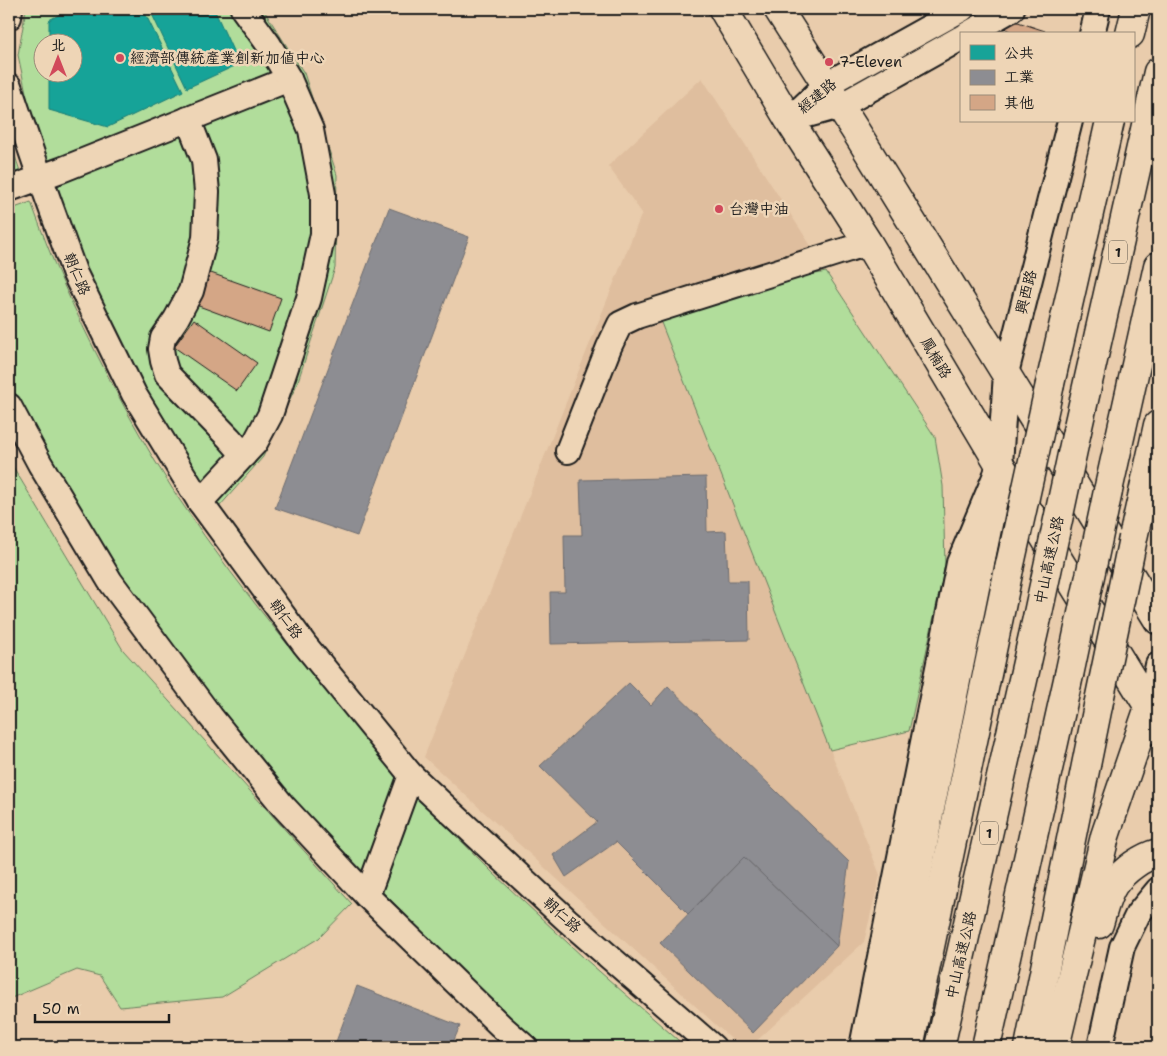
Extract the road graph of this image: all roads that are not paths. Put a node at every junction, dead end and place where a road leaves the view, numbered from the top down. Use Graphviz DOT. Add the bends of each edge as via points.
graph roads {
  1 [pos="10,9"];
  2 [pos="244,9"];
  3 [pos="723,9"];
  4 [pos="778,9"];
  5 [pos="962,9"];
  6 [pos="1012,9"];
  7 [pos="1098,9"];
  8 [pos="1136,9"];
  9 [pos="9,17"];
  10 [pos="972,32"];
  11 [pos="1092,32"];
  12 [pos="1130,32"];
  13 [pos="960,38"];
  14 [pos="1158,72"];
  15 [pos="289,80"];
  16 [pos="9,86"];
  17 [pos="833,95"];
  18 [pos="188,119"];
  19 [pos="789,120"];
  20 [pos="1070,122"];
  21 [pos="1110,122"];
  22 [pos="44,176"];
  23 [pos="9,189"];
  24 [pos="868,243"];
  25 [pos="1158,266"];
  26 [pos="1006,373"];
  27 [pos="9,406"];
  28 [pos="1158,425"];
  29 [pos="568,451"];
  30 [pos="244,455"];
  31 [pos="1000,465"];
  32 [pos="200,502"];
  33 [pos="1158,620"];
  34 [pos="1158,665"];
  35 [pos="1155,718"];
  36 [pos="411,775"];
  37 [pos="1158,853"];
  38 [pos="1158,890"];
  39 [pos="367,896"];
  40 [pos="524,1047"];
  41 [pos="713,1047"];
  42 [pos="862,1047"];
  43 [pos="884,1047"];
  44 [pos="908,1047"];
  45 [pos="940,1047"];
  46 [pos="986,1047"];
  47 [pos="1029,1047"];
  48 [pos="1055,1047"];
  49 [pos="1060,1047"];
  50 [pos="1100,1047"];
  1 -- 9 [label="street"];
  2 -- 15 [label="street" via="270,45"];
  3 -- 19 [label="main road, 鳳楠路"];
  4 -- 17 [label="main road"];
  5 -- 17 [label="street, 經建路"];
  6 -- 10 [label="street"];
  7 -- 11 [label="street"];
  8 -- 12 [label="main road"];
  13 -- 17 [label="street, 經建路"];
  14 -- 45 [label="main road, 中山高速公路 / 1, bridge"];
  15 -- 18 [label="street"];
  15 -- 30 [label="street" via="311,130 322,194 322,234 309,298 270,415 255,443"];
  16 -- 22 [label="street, 朝仁路"];
  17 -- 19 [label="street, 經建路"];
  17 -- 26 [label="main road"];
  18 -- 22 [label="street"];
  18 -- 30 [label="street" via="204,160 207,192 204,238 191,291 163,338 161,350 167,374"];
  19 -- 24 [label="main road, 鳳楠路"];
  20 -- 26 [label="street, 興西路"];
  21 -- 44 [label="main road, bridge" via="1009,569"];
  22 -- 23 [label="street"];
  22 -- 32 [label="street, 朝仁路" via="75,274 134,394"];
  24 -- 29 [label="street" via="620,324"];
  24 -- 31 [label="main road, 鳳楠路"];
  25 -- 46 [label="main road, bridge"];
  26 -- 31 [label="street, 興西路"];
  26 -- 33 [label="main road"];
  27 -- 39 [label="street" via="110,581 211,717 283,806"];
  28 -- 47 [label="main road, bridge"];
  30 -- 32 [label="street"];
  31 -- 35 [label="main road, 鳳楠路"];
  31 -- 42 [label="street, 興西路" via="959,563"];
  31 -- 43 [label="main road"];
  32 -- 36 [label="street, 朝仁路" via="305,645"];
  34 -- 35 [label="street"];
  35 -- 48 [label="main road" via="1104,836"];
  36 -- 39 [label="street"];
  36 -- 41 [label="street, 朝仁路" via="567,920"];
  37 -- 49 [label="main road" via="1124,872 1114,884"];
  38 -- 50 [label="street" via="1138,914 1122,947"];
  39 -- 40 [label="street"];
}
